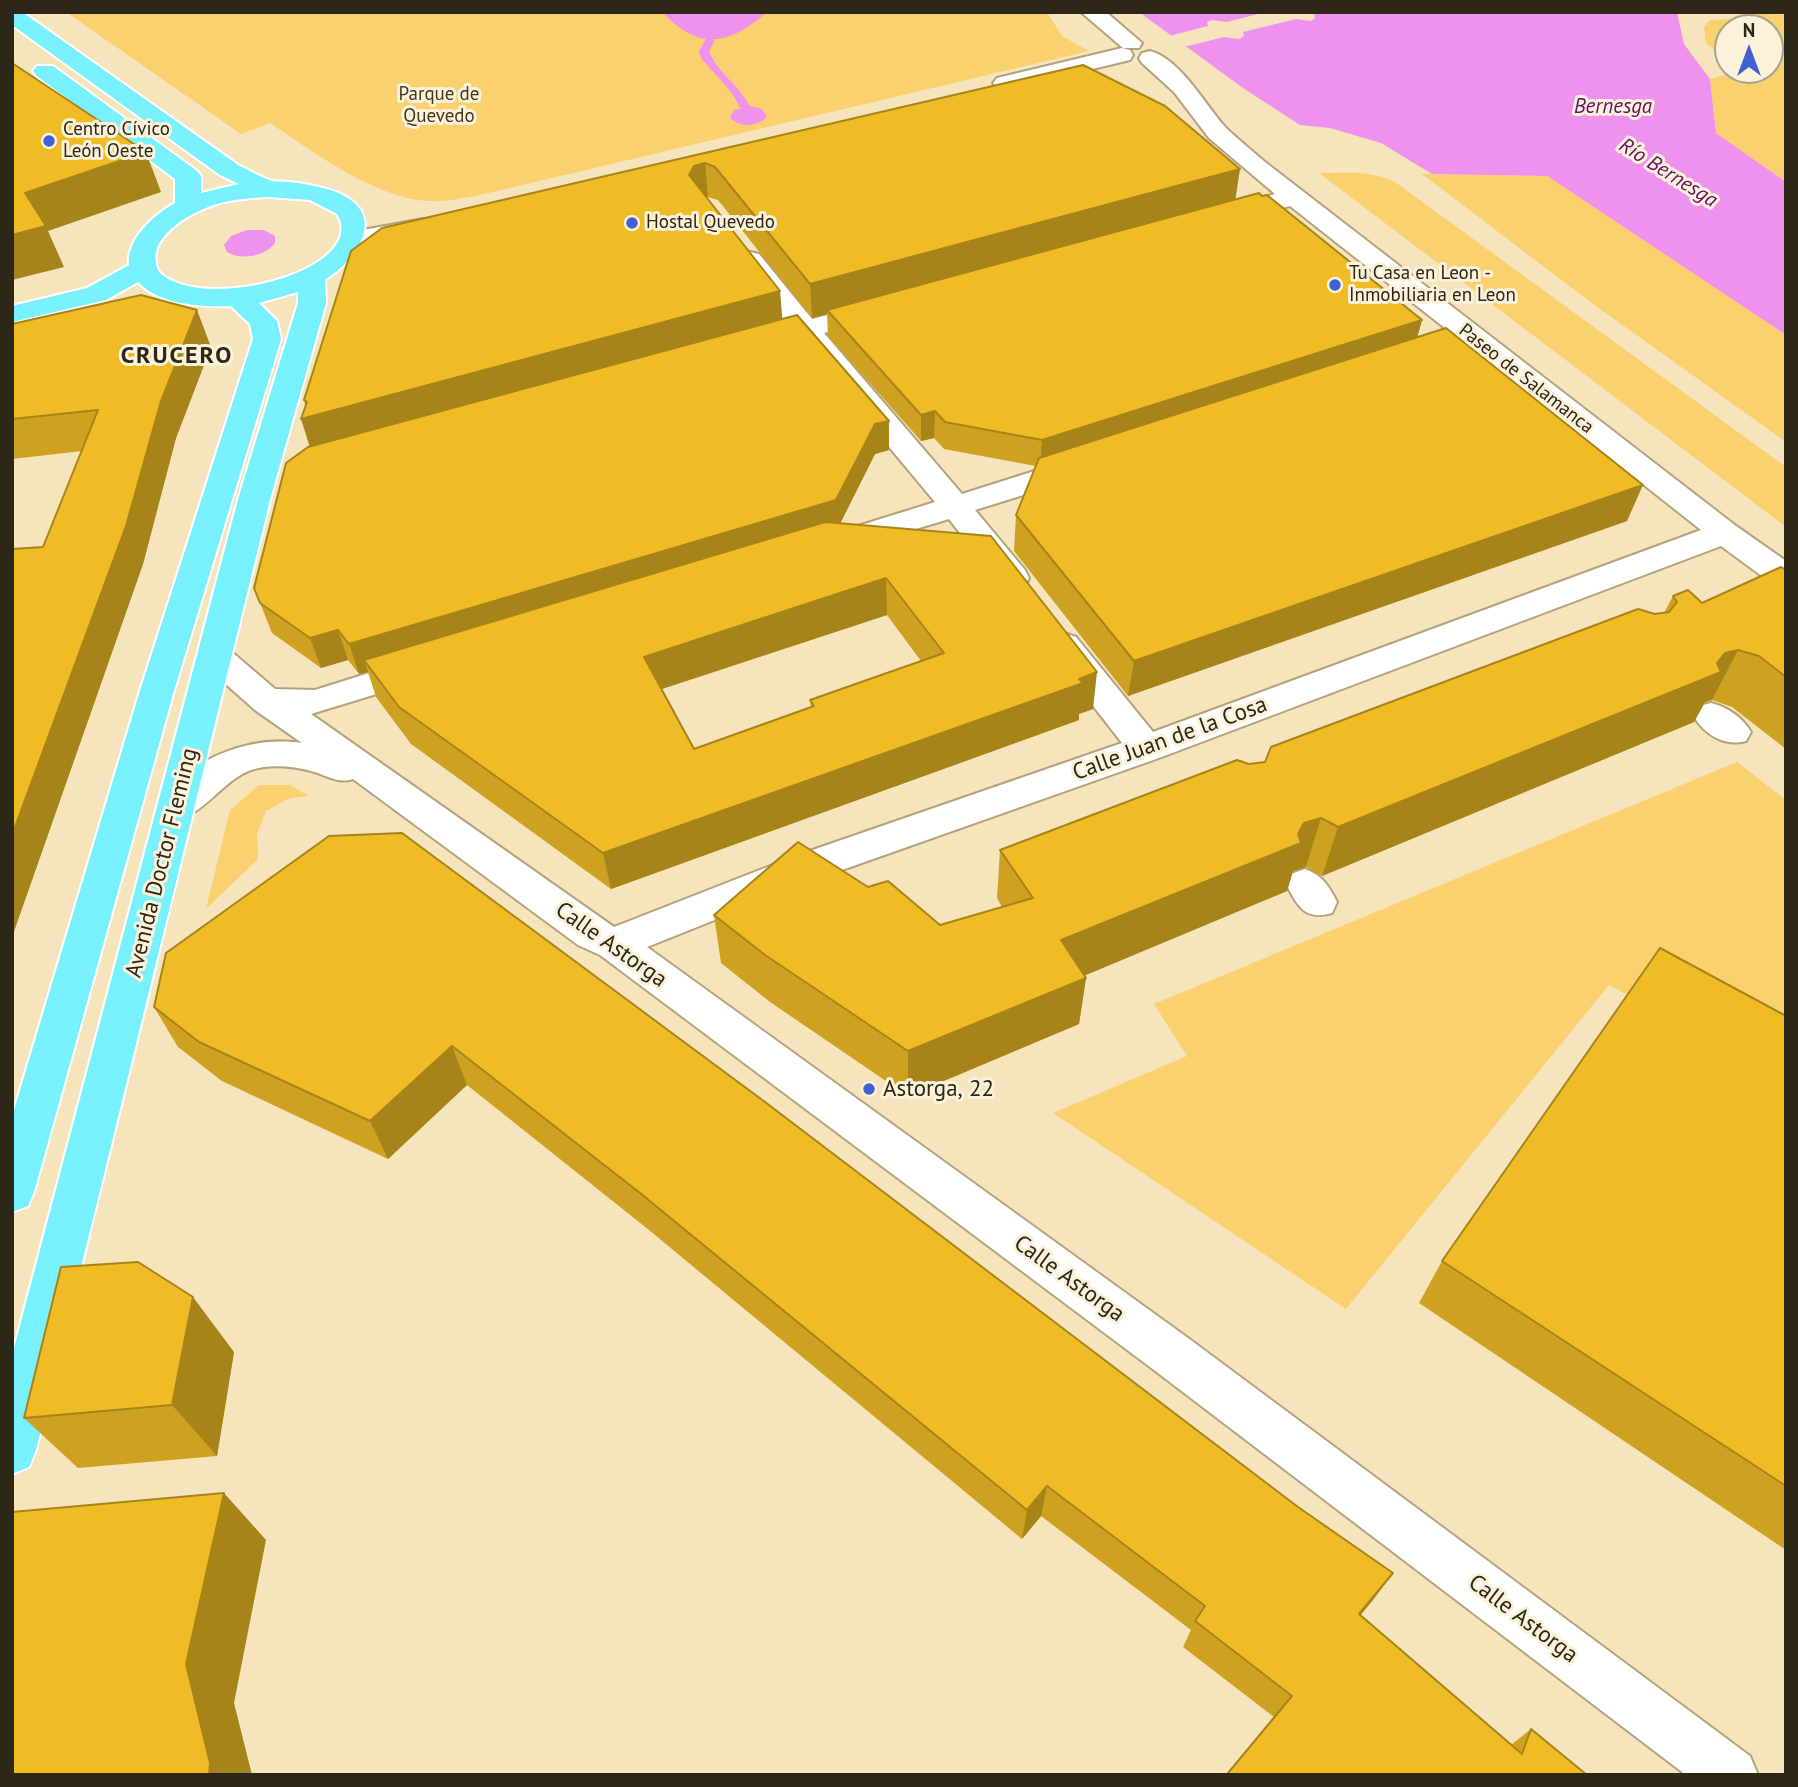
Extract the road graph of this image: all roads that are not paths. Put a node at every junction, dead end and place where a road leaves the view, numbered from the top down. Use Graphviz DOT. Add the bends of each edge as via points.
graph roads {
  1 [pos="1092,12"];
  2 [pos="12,15"];
  3 [pos="1134,52"];
  4 [pos="23,54"];
  5 [pos="978,90"];
  6 [pos="269,189"];
  7 [pos="1294,197"];
  8 [pos="188,207"];
  9 [pos="445,221"];
  10 [pos="1204,221"];
  11 [pos="352,240"];
  12 [pos="738,245"];
  13 [pos="143,268"];
  14 [pos="312,276"];
  15 [pos="192,296"];
  16 [pos="237,298"];
  17 [pos="147,305"];
  18 [pos="898,305"];
  19 [pos="112,313"];
  20 [pos="12,314"];
  21 [pos="804,330"];
  22 [pos="12,337"];
  23 [pos="1475,339"];
  24 [pos="737,349"];
  25 [pos="1392,366"];
  26 [pos="1102,460"];
  27 [pos="286,479"];
  28 [pos="255,496"];
  29 [pos="958,506"];
  30 [pos="1725,533"];
  31 [pos="812,551"];
  32 [pos="1786,577"];
  33 [pos="214,655"];
  34 [pos="454,659"];
  35 [pos="267,701"];
  36 [pos="1146,749"];
  37 [pos="400,794"];
  38 [pos="177,807"];
  39 [pos="614,943"];
  40 [pos="12,1192"];
  41 [pos="12,1450"];
  42 [pos="1731,1775"];
  1 -- 3 [label="street, Paseo de Salamanca"];
  2 -- 6 [label="main road" via="229,170"];
  3 -- 5 [label="street"];
  3 -- 7 [label="street, Paseo de Salamanca" via="1182,88 1218,133"];
  4 -- 8 [label="main road" via="188,176"];
  6 -- 8 [label="main road" via="235,192"];
  6 -- 11 [label="main road" via="306,192 340,204 352,220"];
  7 -- 10 [label="street"];
  7 -- 23 [label="street, Paseo de Salamanca"];
  8 -- 13 [label="main road" via="158,227 149,239 140,261"];
  9 -- 11 [label="street"];
  11 -- 14 [label="main road" via="338,260"];
  12 -- 21 [label="street"];
  13 -- 15 [label="main road" via="158,285"];
  13 -- 20 [label="main road" via="96,293"];
  14 -- 16 [label="main road"];
  14 -- 28 [label="main road, Avenida Doctor Fleming" via="312,303"];
  15 -- 16 [label="main road"];
  15 -- 17 [label="main road"];
  16 -- 40 [label="main road" via="263,321 267,339 156,694"];
  18 -- 21 [label="street"];
  19 -- 22 [label="main road"];
  21 -- 24 [label="street"];
  21 -- 29 [label="street"];
  23 -- 25 [label="street"];
  23 -- 30 [label="street, Paseo de Salamanca"];
  26 -- 29 [label="street"];
  27 -- 28 [label="street"];
  28 -- 33 [label="main road, Avenida Doctor Fleming"];
  29 -- 31 [label="street"];
  29 -- 36 [label="street"];
  30 -- 32 [label="street, Paseo de Salamanca"];
  30 -- 36 [label="street, Calle Juan de la Cosa"];
  33 -- 35 [label="street, Calle Astorga"];
  33 -- 38 [label="main road, Avenida Doctor Fleming"];
  34 -- 35 [label="street" via="316,702"];
  35 -- 37 [label="street, Calle Astorga"];
  36 -- 39 [label="street, Calle Juan de la Cosa" via="841,855"];
  37 -- 38 [label="street, Calle Astorga" via="333,765 288,752 233,763"];
  37 -- 39 [label="street, Calle Astorga" via="592,934"];
  38 -- 41 [label="main road, Avenida Doctor Fleming"];
  39 -- 42 [label="street, Calle Astorga"];
}
